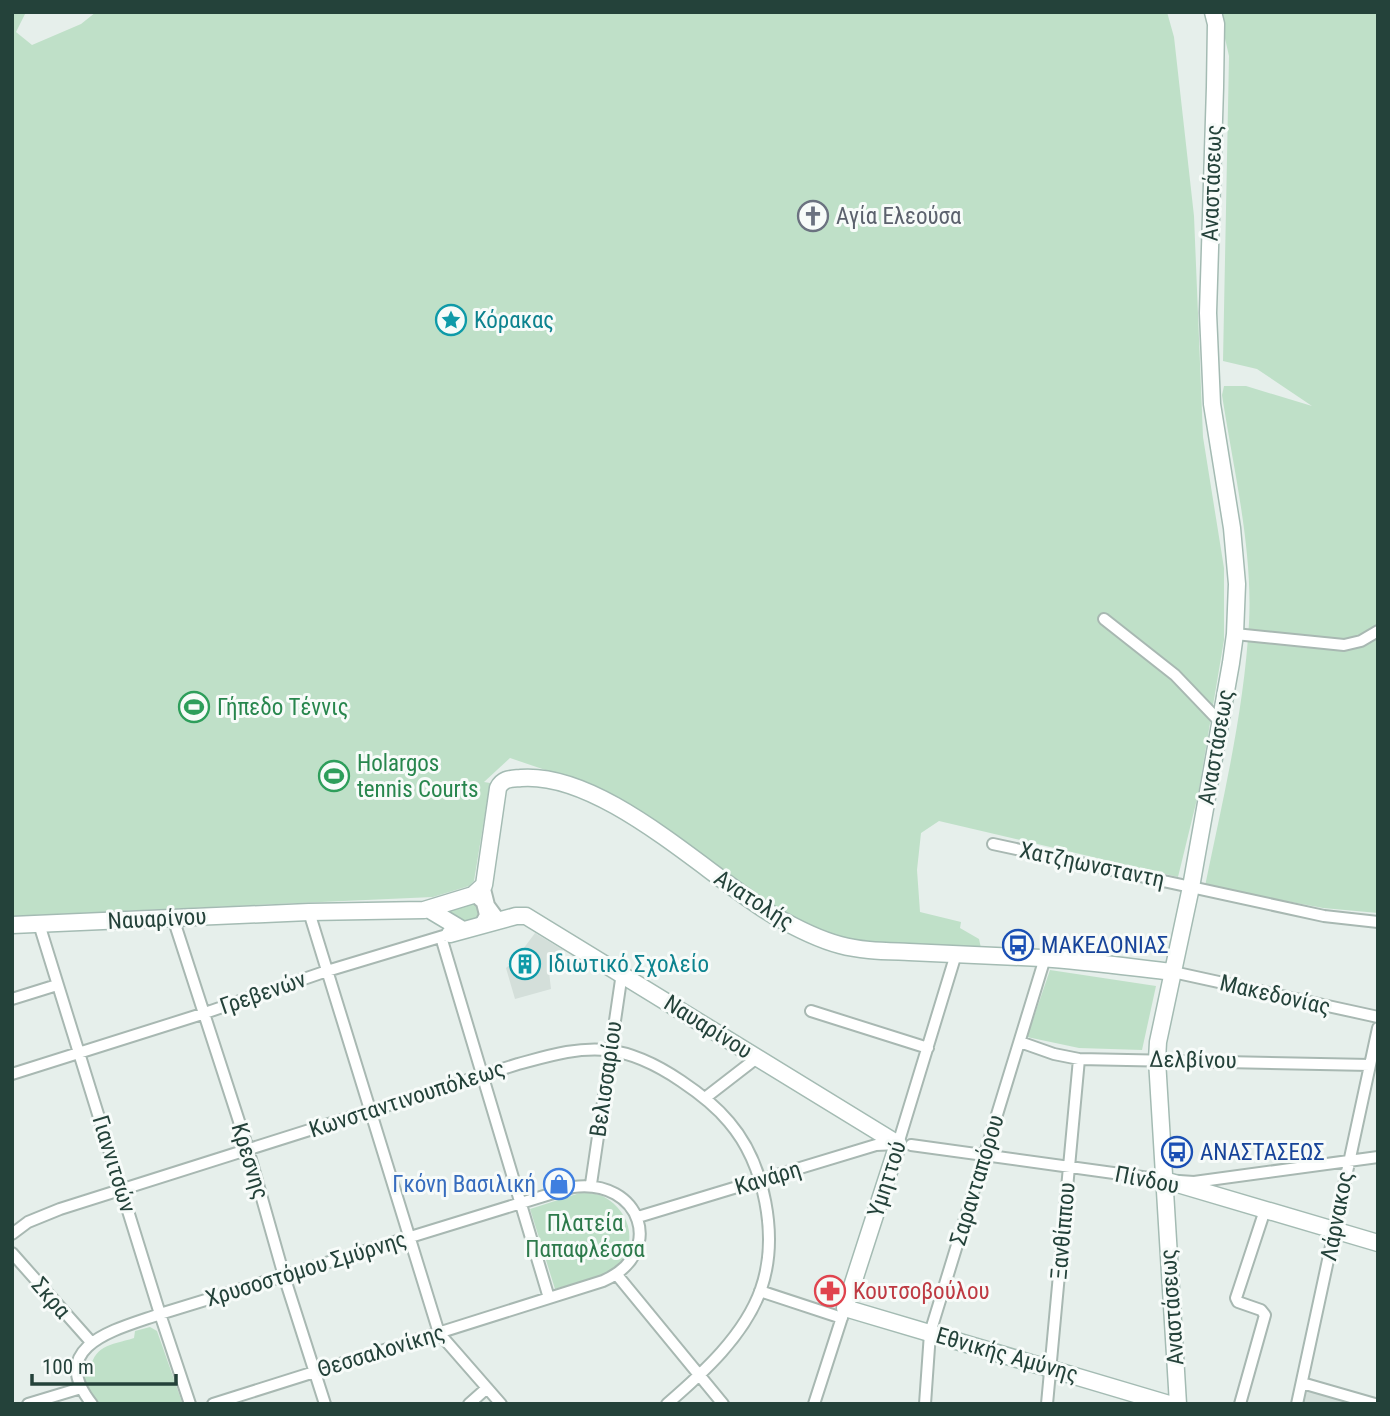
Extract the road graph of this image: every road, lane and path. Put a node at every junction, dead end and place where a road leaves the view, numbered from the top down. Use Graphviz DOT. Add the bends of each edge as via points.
graph roads {
  1 [pos="1203,12"];
  2 [pos="1213,12"];
  3 [pos="1215,87"];
  4 [pos="1104,619"];
  5 [pos="1378,631"];
  6 [pos="1235,634"];
  7 [pos="1220,722"];
  8 [pos="993,844"];
  9 [pos="1191,887"];
  10 [pos="479,890"];
  11 [pos="428,909"];
  12 [pos="309,912"];
  13 [pos="173,918"];
  14 [pos="508,918"];
  15 [pos="1378,922"];
  16 [pos="40,924"];
  17 [pos="12,925"];
  18 [pos="479,926"];
  19 [pos="451,934"];
  20 [pos="956,954"];
  21 [pos="1045,958"];
  22 [pos="327,971"];
  23 [pos="1173,972"];
  24 [pos="622,973"];
  25 [pos="57,985"];
  26 [pos="12,999"];
  27 [pos="811,1011"];
  28 [pos="202,1014"];
  29 [pos="1378,1017"];
  30 [pos="1378,1028"];
  31 [pos="1020,1042"];
  32 [pos="928,1048"];
  33 [pos="610,1051"];
  34 [pos="78,1053"];
  35 [pos="758,1057"];
  36 [pos="1079,1059"];
  37 [pos="1157,1060"];
  38 [pos="1370,1065"];
  39 [pos="12,1074"];
  40 [pos="483,1076"];
  41 [pos="705,1098"];
  42 [pos="370,1112"];
  43 [pos="904,1145"];
  44 [pos="248,1149"];
  45 [pos="985,1155"];
  46 [pos="1378,1157"];
  47 [pos="1348,1161"];
  48 [pos="1069,1167"];
  49 [pos="760,1180"];
  50 [pos="1164,1180"];
  51 [pos="591,1184"];
  52 [pos="122,1189"];
  53 [pos="522,1204"];
  54 [pos="1265,1210"];
  55 [pos="638,1217"];
  56 [pos="1335,1231"];
  57 [pos="12,1234"];
  58 [pos="408,1237"];
  59 [pos="1378,1243"];
  60 [pos="12,1253"];
  61 [pos="617,1275"];
  62 [pos="284,1276"];
  63 [pos="760,1291"];
  64 [pos="549,1298"];
  65 [pos="843,1313"];
  66 [pos="160,1314"];
  67 [pos="439,1333"];
  68 [pos="930,1333"];
  69 [pos="90,1342"];
  70 [pos="1051,1367"];
  71 [pos="314,1372"];
  72 [pos="699,1376"];
  73 [pos="1302,1383"];
  74 [pos="81,1388"];
  75 [pos="487,1388"];
  76 [pos="28,1404"];
  77 [pos="92,1404"];
  78 [pos="190,1404"];
  79 [pos="213,1404"];
  80 [pos="326,1404"];
  81 [pos="469,1404"];
  82 [pos="501,1404"];
  83 [pos="667,1404"];
  84 [pos="723,1404"];
  85 [pos="814,1404"];
  86 [pos="925,1404"];
  87 [pos="1047,1404"];
  88 [pos="1169,1404"];
  89 [pos="1178,1404"];
  90 [pos="1240,1404"];
  91 [pos="1297,1404"];
  92 [pos="1374,1404"];
  1 -- 3 [label="street"];
  2 -- 3 [label="street"];
  3 -- 6 [label="street, Αναστάσεως" via="1209,358 1232,528"];
  4 -- 7 [label="street" via="1175,675"];
  5 -- 6 [label="street" via="1345,645"];
  6 -- 7 [label="street, Αναστάσεως"];
  7 -- 9 [label="street, Αναστάσεως"];
  8 -- 9 [label="street, Χατζηωνσταντη"];
  9 -- 15 [label="street, Χατζηωνσταντη" via="1324,916"];
  9 -- 23 [label="street, Αναστάσεως"];
  10 -- 11 [label="street, Ναυαρίνου"];
  10 -- 14 [label="street" via="489,905"];
  10 -- 18 [label="street, Ανατολής" via="485,915"];
  10 -- 20 [label="street, Ανατολής" via="498,788 507,779 528,778 567,784 601,797 773,915 812,936 871,950"];
  11 -- 12 [label="street, Ναυαρίνου"];
  11 -- 19 [label="street"];
  12 -- 13 [label="street, Ναυαρίνου"];
  12 -- 22 [label="street"];
  13 -- 16 [label="street, Ναυαρίνου"];
  13 -- 28 [label="street, Κρεσνης"];
  14 -- 18 [label="street, Γρεβενών"];
  14 -- 24 [label="street, Ναυαρίνου" via="526,916"];
  16 -- 17 [label="street, Ναυαρίνου"];
  16 -- 25 [label="street, Γιαννιτσών"];
  18 -- 19 [label="street, Γρεβενών"];
  19 -- 22 [label="street, Γρεβενών"];
  19 -- 40 [label="street"];
  20 -- 21 [label="street, Ανατολής"];
  20 -- 32 [label="street, Υμηττού"];
  21 -- 23 [label="street, Ανατολής"];
  21 -- 31 [label="street, Σαρανταπόρου"];
  22 -- 28 [label="street, Γρεβενών"];
  22 -- 42 [label="street"];
  23 -- 29 [label="street, Μακεδονίας"];
  23 -- 37 [label="street, Αναστάσεως"];
  24 -- 33 [label="street, Βελισσαρίου"];
  24 -- 35 [label="street, Ναυαρίνου"];
  25 -- 26 [label="street"];
  25 -- 34 [label="street, Γιαννιτσών"];
  27 -- 32 [label="street"];
  28 -- 34 [label="street, Γρεβενών"];
  28 -- 44 [label="street, Κρεσνης"];
  30 -- 38 [label="street, Λάρνακος"];
  31 -- 36 [label="street, Δελβίνου"];
  31 -- 45 [label="street, Σαρανταπόρου"];
  32 -- 43 [label="street, Υμηττού"];
  33 -- 40 [label="street, Κωνσταντινουπόλεως" via="558,1053"];
  33 -- 41 [label="street, Κωνσταντινουπόλεως" via="643,1060"];
  33 -- 51 [label="street, Βελισσαρίου"];
  34 -- 39 [label="street, Γρεβενών"];
  34 -- 52 [label="street, Γιαννιτσών"];
  35 -- 41 [label="street"];
  35 -- 43 [label="street, Ναυαρίνου"];
  36 -- 37 [label="street, Δελβίνου"];
  36 -- 48 [label="street, Ξανθίππου"];
  37 -- 38 [label="street, Δελβίνου"];
  37 -- 50 [label="street, Αναστάσεως"];
  38 -- 47 [label="street, Λάρνακος"];
  40 -- 42 [label="street, Κωνσταντινουπόλεως"];
  40 -- 53 [label="street"];
  41 -- 49 [label="street, Κωνσταντινουπόλεως" via="747,1148"];
  42 -- 44 [label="street, Κωνσταντινουπόλεως"];
  42 -- 58 [label="street"];
  43 -- 45 [label="street, Πίνδου"];
  43 -- 49 [label="street, Κανάρη" via="876,1145"];
  43 -- 65 [label="street, Υμηττού"];
  44 -- 52 [label="street, Κωνσταντινουπόλεως"];
  44 -- 62 [label="street, Κρεσνης"];
  45 -- 48 [label="street, Πίνδου"];
  45 -- 68 [label="street, Σαρανταπόρου"];
  46 -- 47 [label="street"];
  47 -- 50 [label="street" via="1194,1182"];
  47 -- 56 [label="street, Λάρνακος"];
  48 -- 50 [label="street, Πίνδου"];
  48 -- 70 [label="street, Ξανθίππου"];
  49 -- 55 [label="street, Κανάρη"];
  49 -- 63 [label="street, Κωνσταντινουπόλεως" via="769,1236"];
  50 -- 54 [label="street, Πίνδου"];
  50 -- 89 [label="street, Αναστάσεως"];
  51 -- 53 [label="street, Χρυσοστόμου Σμύρνης"];
  51 -- 55 [label="street" via="619,1195"];
  52 -- 57 [label="street, Κωνσταντινουπόλεως" via="28,1222"];
  52 -- 66 [label="street, Γιαννιτσών"];
  53 -- 58 [label="street, Χρυσοστόμου Σμύρνης"];
  53 -- 64 [label="street"];
  54 -- 56 [label="street, Πίνδου"];
  54 -- 90 [label="street" via="1236,1298 1265,1315"];
  55 -- 61 [label="street" via="638,1246"];
  56 -- 59 [label="street, Πίνδου"];
  56 -- 73 [label="street, Λάρνακος"];
  58 -- 62 [label="street, Χρυσοστόμου Σμύρνης"];
  58 -- 67 [label="street"];
  60 -- 69 [label="street, Σκρα"];
  61 -- 64 [label="street"];
  61 -- 72 [label="street"];
  62 -- 66 [label="street, Χρυσοστόμου Σμύρνης"];
  62 -- 71 [label="street, Κρεσνης"];
  63 -- 65 [label="street, Εθνικής Αμύνης"];
  63 -- 72 [label="street, Κωνσταντινουπόλεως" via="738,1330"];
  64 -- 67 [label="street, Θεσσαλονίκης"];
  65 -- 68 [label="street, Εθνικής Αμύνης"];
  65 -- 85 [label="street, Υμηττού"];
  66 -- 69 [label="street, Χρυσοστόμου Σμύρνης"];
  66 -- 78 [label="street, Γιαννιτσών"];
  67 -- 71 [label="street, Θεσσαλονίκης"];
  67 -- 75 [label="street"];
  68 -- 70 [label="street, Εθνικής Αμύνης"];
  68 -- 86 [label="street, Σαρανταπόρου"];
  69 -- 74 [label="street" via="79,1360"];
  70 -- 87 [label="street, Ξανθίππου"];
  70 -- 88 [label="street, Εθνικής Αμύνης"];
  71 -- 79 [label="street, Θεσσαλονίκης"];
  71 -- 80 [label="street, Κρεσνης"];
  72 -- 83 [label="street, Κωνσταντινουπόλεως"];
  72 -- 84 [label="street"];
  73 -- 91 [label="street, Λάρνακος"];
  73 -- 92 [label="street"];
  74 -- 76 [label="street"];
  74 -- 77 [label="street"];
  75 -- 81 [label="street"];
  75 -- 82 [label="street"];
}
